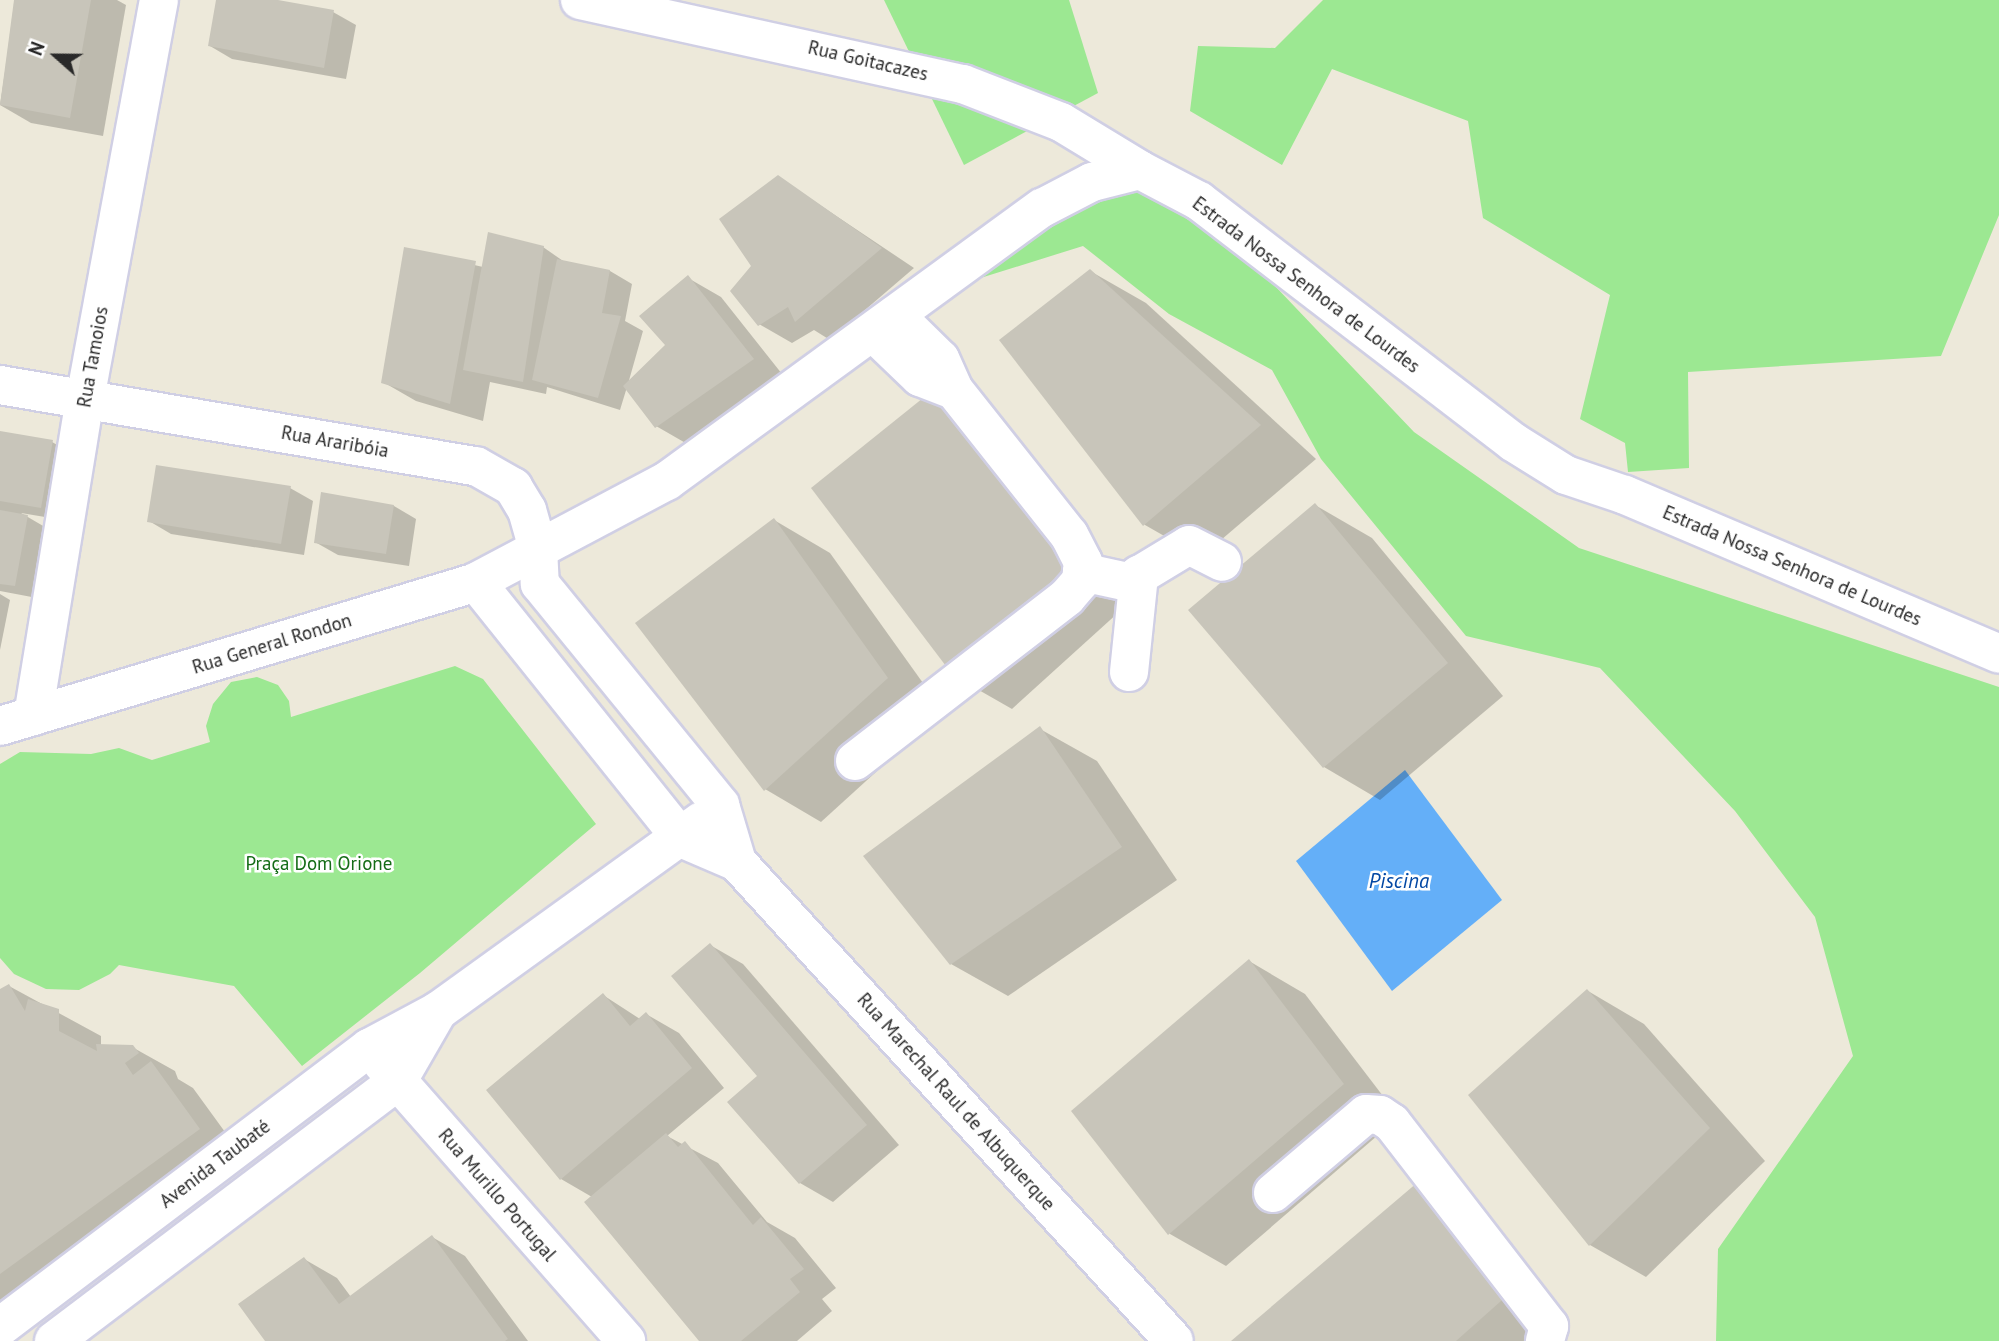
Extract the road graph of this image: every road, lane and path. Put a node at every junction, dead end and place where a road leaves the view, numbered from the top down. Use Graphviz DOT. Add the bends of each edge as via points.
graph roads {
  1 [pos="159,0"];
  2 [pos="580,0"];
  3 [pos="1140,170"];
  4 [pos="884,323"];
  5 [pos="0,385"];
  6 [pos="85,399"];
  7 [pos="538,549"];
  8 [pos="1222,562"];
  9 [pos="1082,572"];
  10 [pos="1139,575"];
  11 [pos="476,582"];
  12 [pos="1999,654"];
  13 [pos="1129,672"];
  14 [pos="17,721"];
  15 [pos="855,761"];
  16 [pos="720,805"];
  17 [pos="681,838"];
  18 [pos="737,862"];
  19 [pos="438,1011"];
  20 [pos="369,1048"];
  21 [pos="397,1082"];
  22 [pos="1273,1193"];
  23 [pos="0,1327"];
  24 [pos="54,1341"];
  25 [pos="626,1341"];
  26 [pos="1174,1341"];
  27 [pos="1545,1341"];
  1 -- 6 [label="street, Rua Tamoios"];
  2 -- 3 [label="street, Rua Goitacazes" via="963,84 1061,122"];
  3 -- 4 [label="street" via="1092,182 1042,208"];
  3 -- 12 [label="street, Estrada Nossa Senhora de Lourdes" via="1199,201 1513,442 1566,475 1625,495"];
  4 -- 7 [label="street" via="667,481"];
  4 -- 9 [label="street" via="920,377 954,390 1069,535 1083,562"];
  5 -- 6 [label="street, Rua Araribóia"];
  6 -- 7 [label="street, Rua Araribóia" via="476,466 513,486 527,510"];
  6 -- 14 [label="street, Rua Tamoios"];
  7 -- 11 [label="street, Rua General Rondon"];
  7 -- 16 [label="street, Rua Marechal Raul de Albuquerque" via="540,584"];
  8 -- 10 [label="street" via="1189,545"];
  9 -- 10 [label="street" via="1123,583"];
  9 -- 15 [label="street" via="1081,581 1067,597"];
  10 -- 13 [label="street"];
  11 -- 14 [label="street, Rua General Rondon"];
  11 -- 17 [label="street, Rua Marechal Raul de Albuquerque"];
  16 -- 17 [label="street, Avenida Taubaté"];
  16 -- 18 [label="street, Rua Marechal Raul de Albuquerque"];
  17 -- 18 [label="street, Rua Marechal Raul de Albuquerque"];
  17 -- 19 [label="street, Avenida Taubaté"];
  18 -- 26 [label="street, Rua Marechal Raul de Albuquerque"];
  19 -- 20 [label="street, Avenida Taubaté"];
  19 -- 21 [label="street, Avenida Taubaté"];
  20 -- 21 [label="street, Rua Murillo Portugal"];
  20 -- 23 [label="street, Avenida Taubaté"];
  21 -- 24 [label="street, Avenida Taubaté"];
  21 -- 25 [label="street, Rua Murillo Portugal"];
  22 -- 27 [label="street" via="1366,1114 1380,1115 1392,1123 1549,1325"];
}
